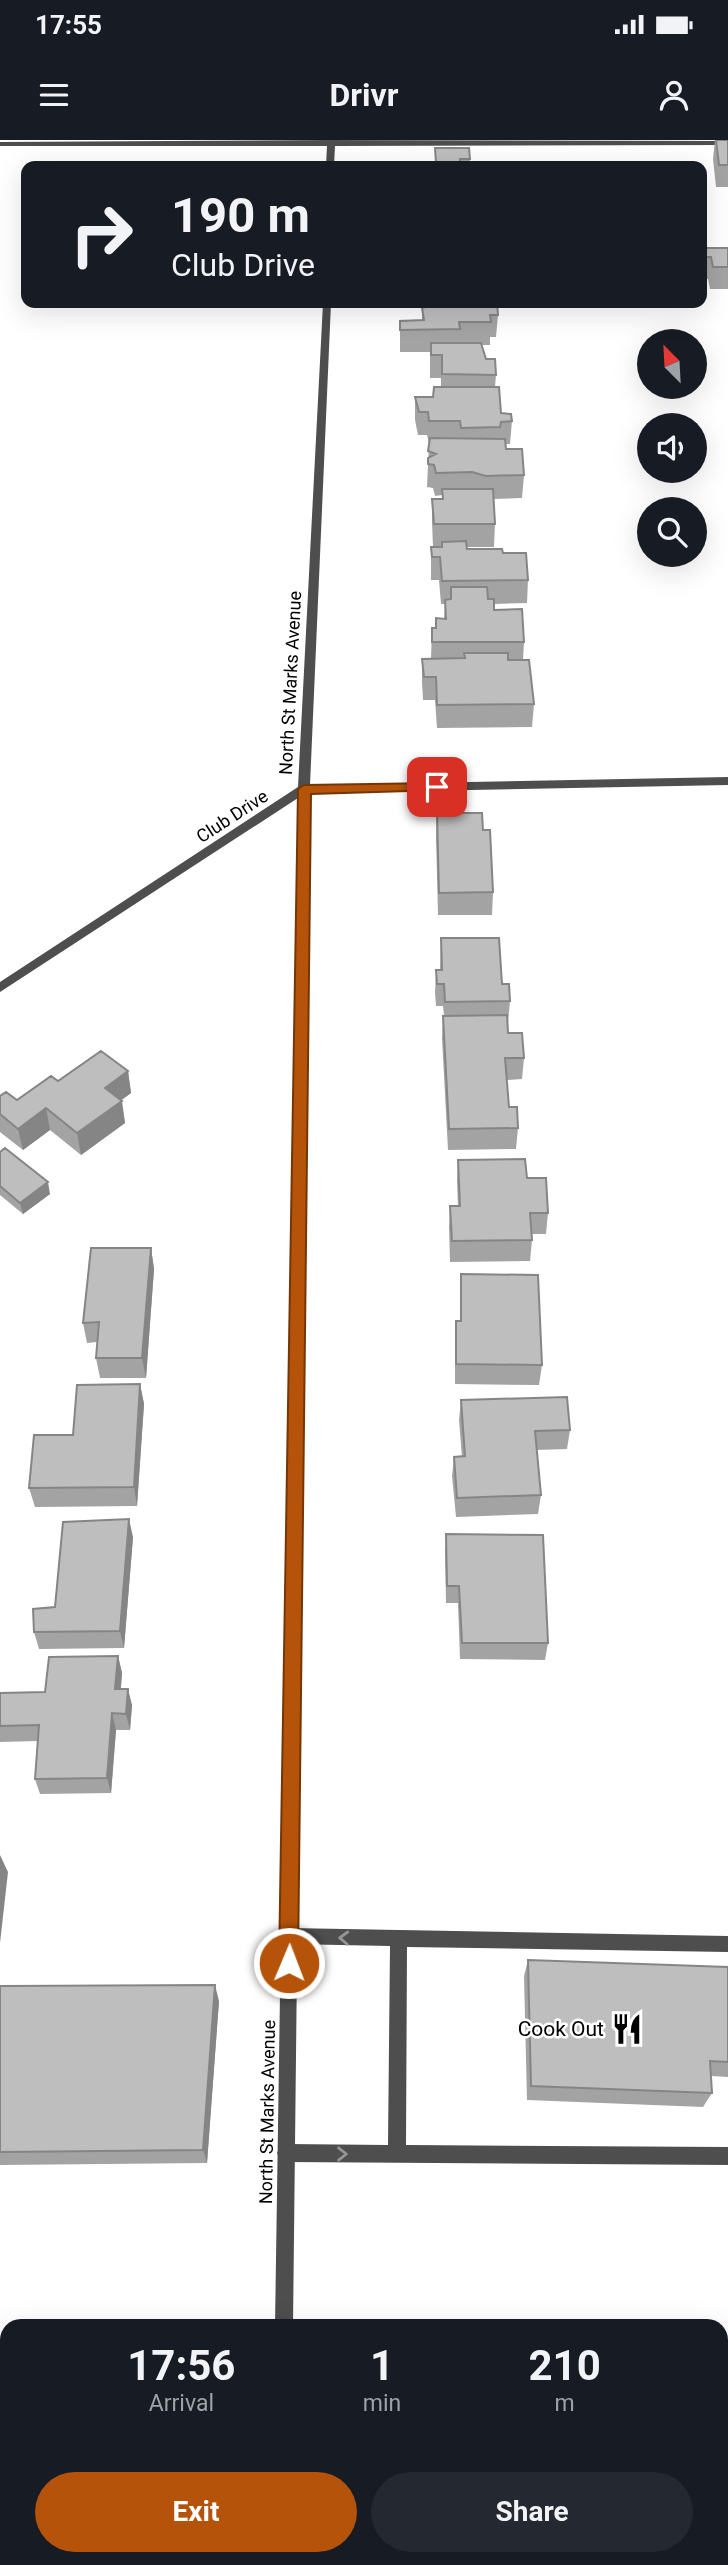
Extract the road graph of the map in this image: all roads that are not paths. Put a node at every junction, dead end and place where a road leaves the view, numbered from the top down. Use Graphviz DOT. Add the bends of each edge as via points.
graph roads {
  1 [pos="331,141"];
  2 [pos="728,143"];
  3 [pos="0,144"];
  4 [pos="330,161"];
  5 [pos="327,308"];
  6 [pos="728,781"];
  7 [pos="304,789"];
  8 [pos="0,988"];
  9 [pos="289,1936"];
  10 [pos="399,1940"];
  11 [pos="706,1944"];
  12 [pos="728,1944"];
  13 [pos="728,1951"];
  14 [pos="286,2153"];
  15 [pos="397,2154"];
  16 [pos="728,2156"];
  17 [pos="284,2319"];
  1 -- 2 [label="street"];
  1 -- 3 [label="street"];
  1 -- 4 [label="street"];
  5 -- 7 [label="street, North St Marks Avenue"];
  6 -- 7 [label="street"];
  7 -- 8 [label="street, Club Drive"];
  7 -- 9 [label="street, North St Marks Avenue"];
  10 -- 9 [label="street, one-way"];
  9 -- 14 [label="street, North St Marks Avenue"];
  10 -- 11 [label="street"];
  10 -- 15 [label="street"];
  11 -- 12 [label="street"];
  11 -- 13 [label="street"];
  14 -- 15 [label="street, one-way"];
  14 -- 17 [label="street, North St Marks Avenue"];
  15 -- 16 [label="street"];
}
